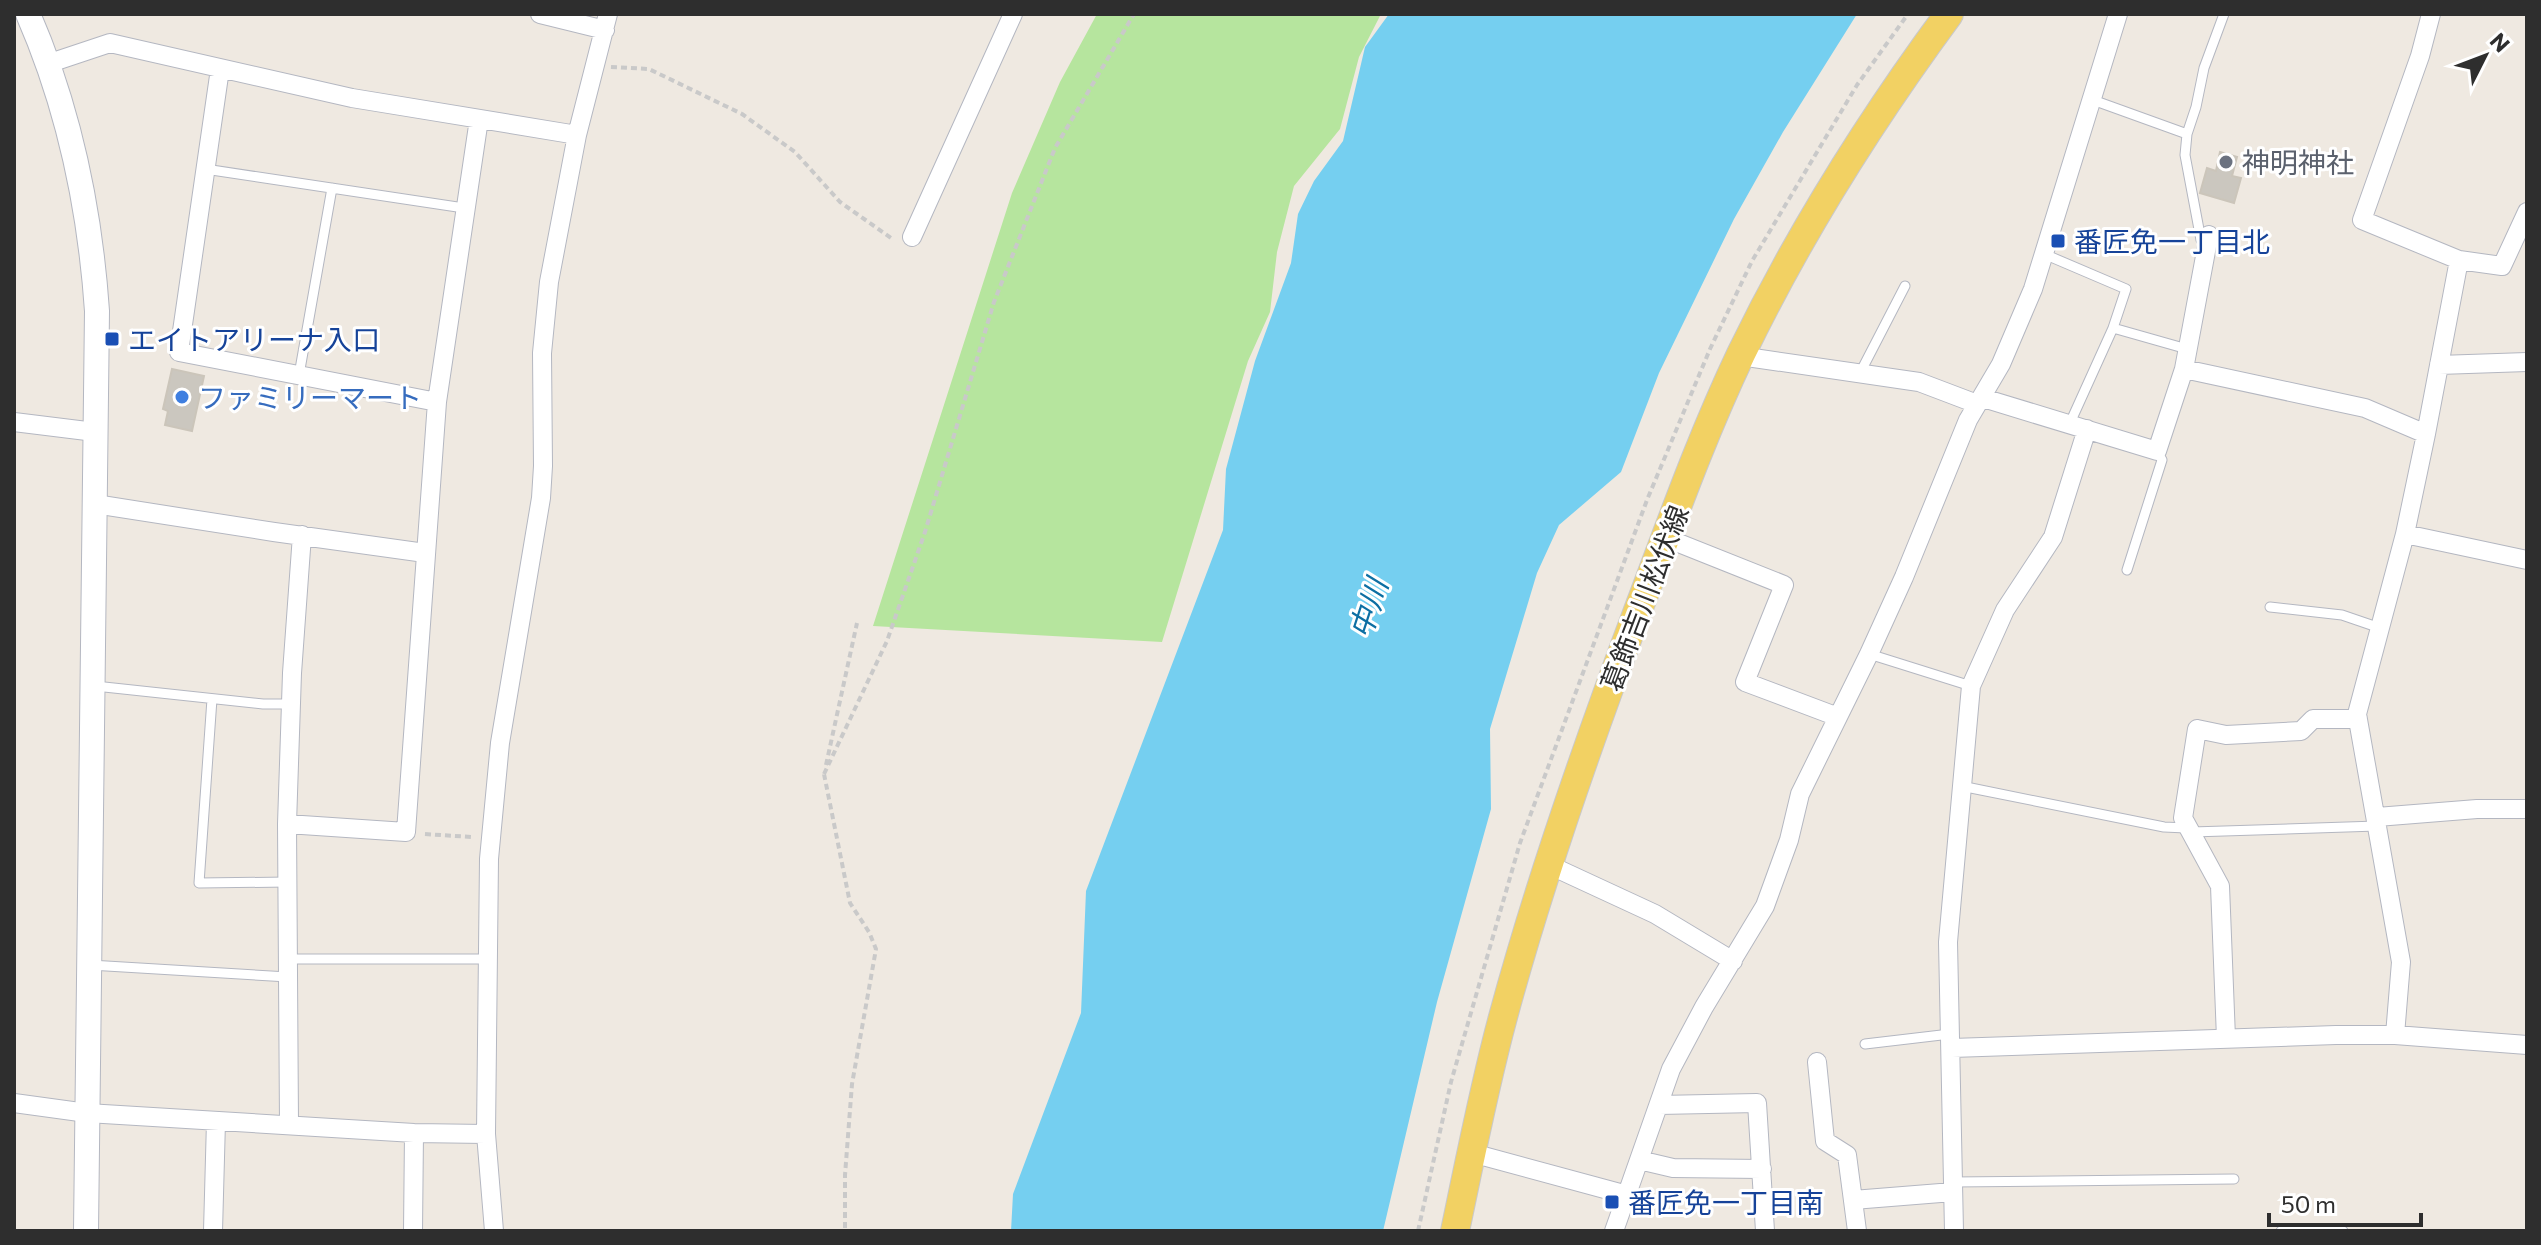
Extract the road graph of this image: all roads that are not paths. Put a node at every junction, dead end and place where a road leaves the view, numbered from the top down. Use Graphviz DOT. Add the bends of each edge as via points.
graph roads {
  1 [pos="28,14"];
  2 [pos="540,14"];
  3 [pos="1013,14"];
  4 [pos="1949,14"];
  5 [pos="2118,14"];
  6 [pos="2224,14"];
  7 [pos="2431,14"];
  8 [pos="607,22"];
  9 [pos="47,64"];
  10 [pos="220,69"];
  11 [pos="2090,99"];
  12 [pos="479,119"];
  13 [pos="2187,134"];
  14 [pos="577,135"];
  15 [pos="205,169"];
  16 [pos="332,188"];
  17 [pos="464,208"];
  18 [pos="2527,212"];
  19 [pos="912,237"];
  20 [pos="2205,237"];
  21 [pos="2044,254"];
  22 [pos="2459,260"];
  23 [pos="1905,286"];
  24 [pos="2113,328"];
  25 [pos="2180,347"];
  26 [pos="1740,356"];
  27 [pos="2527,362"];
  28 [pos="2439,365"];
  29 [pos="2184,369"];
  30 [pos="1860,373"];
  31 [pos="299,375"];
  32 [pos="1980,401"];
  33 [pos="437,402"];
  34 [pos="14,422"];
  35 [pos="2078,426"];
  36 [pos="95,432"];
  37 [pos="2426,434"];
  38 [pos="2157,451"];
  39 [pos="95,504"];
  40 [pos="2405,534"];
  41 [pos="302,535"];
  42 [pos="1666,538"];
  43 [pos="425,553"];
  44 [pos="2527,560"];
  45 [pos="2127,570"];
  46 [pos="2270,607"];
  47 [pos="2380,628"];
  48 [pos="1869,654"];
  49 [pos="93,685"];
  50 [pos="1971,686"];
  51 [pos="212,699"];
  52 [pos="290,704"];
  53 [pos="1838,717"];
  54 [pos="2358,719"];
  55 [pos="1961,786"];
  56 [pos="2527,809"];
  57 [pos="2378,822"];
  58 [pos="287,824"];
  59 [pos="2188,830"];
  60 [pos="1547,864"];
  61 [pos="288,882"];
  62 [pos="487,959"];
  63 [pos="1733,961"];
  64 [pos="90,965"];
  65 [pos="288,968"];
  66 [pos="2395,1035"];
  67 [pos="2226,1038"];
  68 [pos="1951,1041"];
  69 [pos="1865,1044"];
  70 [pos="2527,1045"];
  71 [pos="1817,1062"];
  72 [pos="14,1103"];
  73 [pos="1659,1105"];
  74 [pos="87,1113"];
  75 [pos="216,1121"];
  76 [pos="289,1124"];
  77 [pos="414,1133"];
  78 [pos="486,1134"];
  79 [pos="1472,1153"];
  80 [pos="1639,1160"];
  81 [pos="1762,1169"];
  82 [pos="2234,1179"];
  83 [pos="1952,1187"];
  84 [pos="1627,1195"];
  85 [pos="1853,1200"];
  86 [pos="86,1231"];
  87 [pos="213,1231"];
  88 [pos="413,1231"];
  89 [pos="494,1231"];
  90 [pos="1455,1231"];
  91 [pos="1614,1231"];
  92 [pos="1765,1231"];
  93 [pos="1857,1231"];
  94 [pos="1954,1231"];
  95 [pos="2281,1231"];
  96 [pos="2343,1231"];
  1 -- 9 [label="street"];
  2 -- 8 [label="street"];
  3 -- 19 [label="street"];
  4 -- 26 [label="main road, 葛飾吉川松伏線" via="1830,191"];
  5 -- 11 [label="street"];
  6 -- 13 [label="lane"];
  7 -- 22 [label="street" via="2362,220"];
  8 -- 14 [label="street"];
  9 -- 10 [label="street" via="110,43"];
  9 -- 36 [label="street" via="76,156 93,260"];
  10 -- 12 [label="street"];
  10 -- 15 [label="street"];
  11 -- 13 [label="lane"];
  11 -- 21 [label="street"];
  12 -- 14 [label="street"];
  12 -- 17 [label="street"];
  13 -- 20 [label="lane" via="2189,184"];
  14 -- 62 [label="street" via="549,282 542,353 541,498 500,743 490,838"];
  15 -- 16 [label="lane"];
  15 -- 31 [label="street" via="179,352"];
  16 -- 17 [label="lane"];
  16 -- 31 [label="lane"];
  17 -- 33 [label="street"];
  18 -- 22 [label="street" via="2502,266"];
  20 -- 25 [label="street"];
  20 -- 29 [label="street"];
  21 -- 24 [label="lane" via="2126,289"];
  21 -- 32 [label="street" via="2015,335"];
  22 -- 28 [label="street"];
  23 -- 30 [label="lane"];
  24 -- 25 [label="lane"];
  24 -- 35 [label="lane"];
  25 -- 29 [label="street"];
  26 -- 30 [label="street"];
  26 -- 42 [label="main road, 葛飾吉川松伏線"];
  27 -- 28 [label="street"];
  28 -- 37 [label="street"];
  29 -- 37 [label="street" via="2365,408"];
  29 -- 38 [label="street"];
  30 -- 32 [label="street" via="1919,382"];
  31 -- 33 [label="street"];
  32 -- 35 [label="street"];
  32 -- 48 [label="street"];
  33 -- 43 [label="street"];
  34 -- 36 [label="street"];
  35 -- 38 [label="street"];
  35 -- 50 [label="street" via="2053,537 2005,610"];
  36 -- 39 [label="street"];
  37 -- 40 [label="street"];
  38 -- 45 [label="lane" via="2162,460"];
  39 -- 41 [label="street"];
  39 -- 49 [label="street"];
  40 -- 44 [label="street"];
  40 -- 47 [label="street"];
  41 -- 43 [label="street"];
  41 -- 52 [label="street"];
  42 -- 53 [label="street" via="1784,585 1745,682"];
  42 -- 60 [label="main road, 葛飾吉川松伏線"];
  43 -- 58 [label="street" via="406,832"];
  46 -- 47 [label="lane" via="2342,615"];
  47 -- 54 [label="street"];
  48 -- 50 [label="lane"];
  48 -- 53 [label="street"];
  49 -- 51 [label="lane"];
  49 -- 64 [label="street"];
  50 -- 55 [label="street"];
  51 -- 52 [label="lane"];
  51 -- 61 [label="lane" via="199,883"];
  52 -- 58 [label="street"];
  53 -- 63 [label="street" via="1800,794 1765,906"];
  54 -- 57 [label="street"];
  54 -- 59 [label="street" via="2313,719 2301,731 2226,735 2197,729 2183,818"];
  55 -- 59 [label="lane"];
  55 -- 68 [label="street" via="1948,942"];
  56 -- 57 [label="street" via="2477,809"];
  57 -- 59 [label="lane"];
  57 -- 66 [label="street" via="2401,962"];
  58 -- 61 [label="street"];
  59 -- 67 [label="street" via="2220,886"];
  60 -- 63 [label="street" via="1655,914"];
  60 -- 79 [label="main road, 葛飾吉川松伏線"];
  61 -- 65 [label="street"];
  62 -- 65 [label="lane"];
  62 -- 78 [label="street"];
  63 -- 73 [label="street" via="1676,1059"];
  64 -- 65 [label="lane"];
  64 -- 74 [label="street"];
  65 -- 76 [label="street"];
  66 -- 67 [label="street"];
  66 -- 70 [label="street"];
  67 -- 68 [label="street"];
  68 -- 69 [label="lane"];
  68 -- 83 [label="street"];
  71 -- 85 [label="street" via="1825,1141 1847,1155"];
  72 -- 74 [label="street"];
  73 -- 80 [label="street"];
  73 -- 81 [label="street" via="1757,1103"];
  74 -- 75 [label="street"];
  74 -- 86 [label="street"];
  75 -- 76 [label="street"];
  75 -- 87 [label="street"];
  76 -- 77 [label="street"];
  77 -- 78 [label="street"];
  77 -- 88 [label="street"];
  78 -- 89 [label="street"];
  79 -- 84 [label="street"];
  79 -- 90 [label="main road, 葛飾吉川松伏線"];
  80 -- 81 [label="street" via="1673,1168"];
  80 -- 84 [label="street"];
  81 -- 92 [label="street"];
  82 -- 83 [label="lane"];
  83 -- 85 [label="street"];
  83 -- 94 [label="street"];
  84 -- 91 [label="street"];
  85 -- 93 [label="street"];
  95 -- 96 [label="lane"];
}
